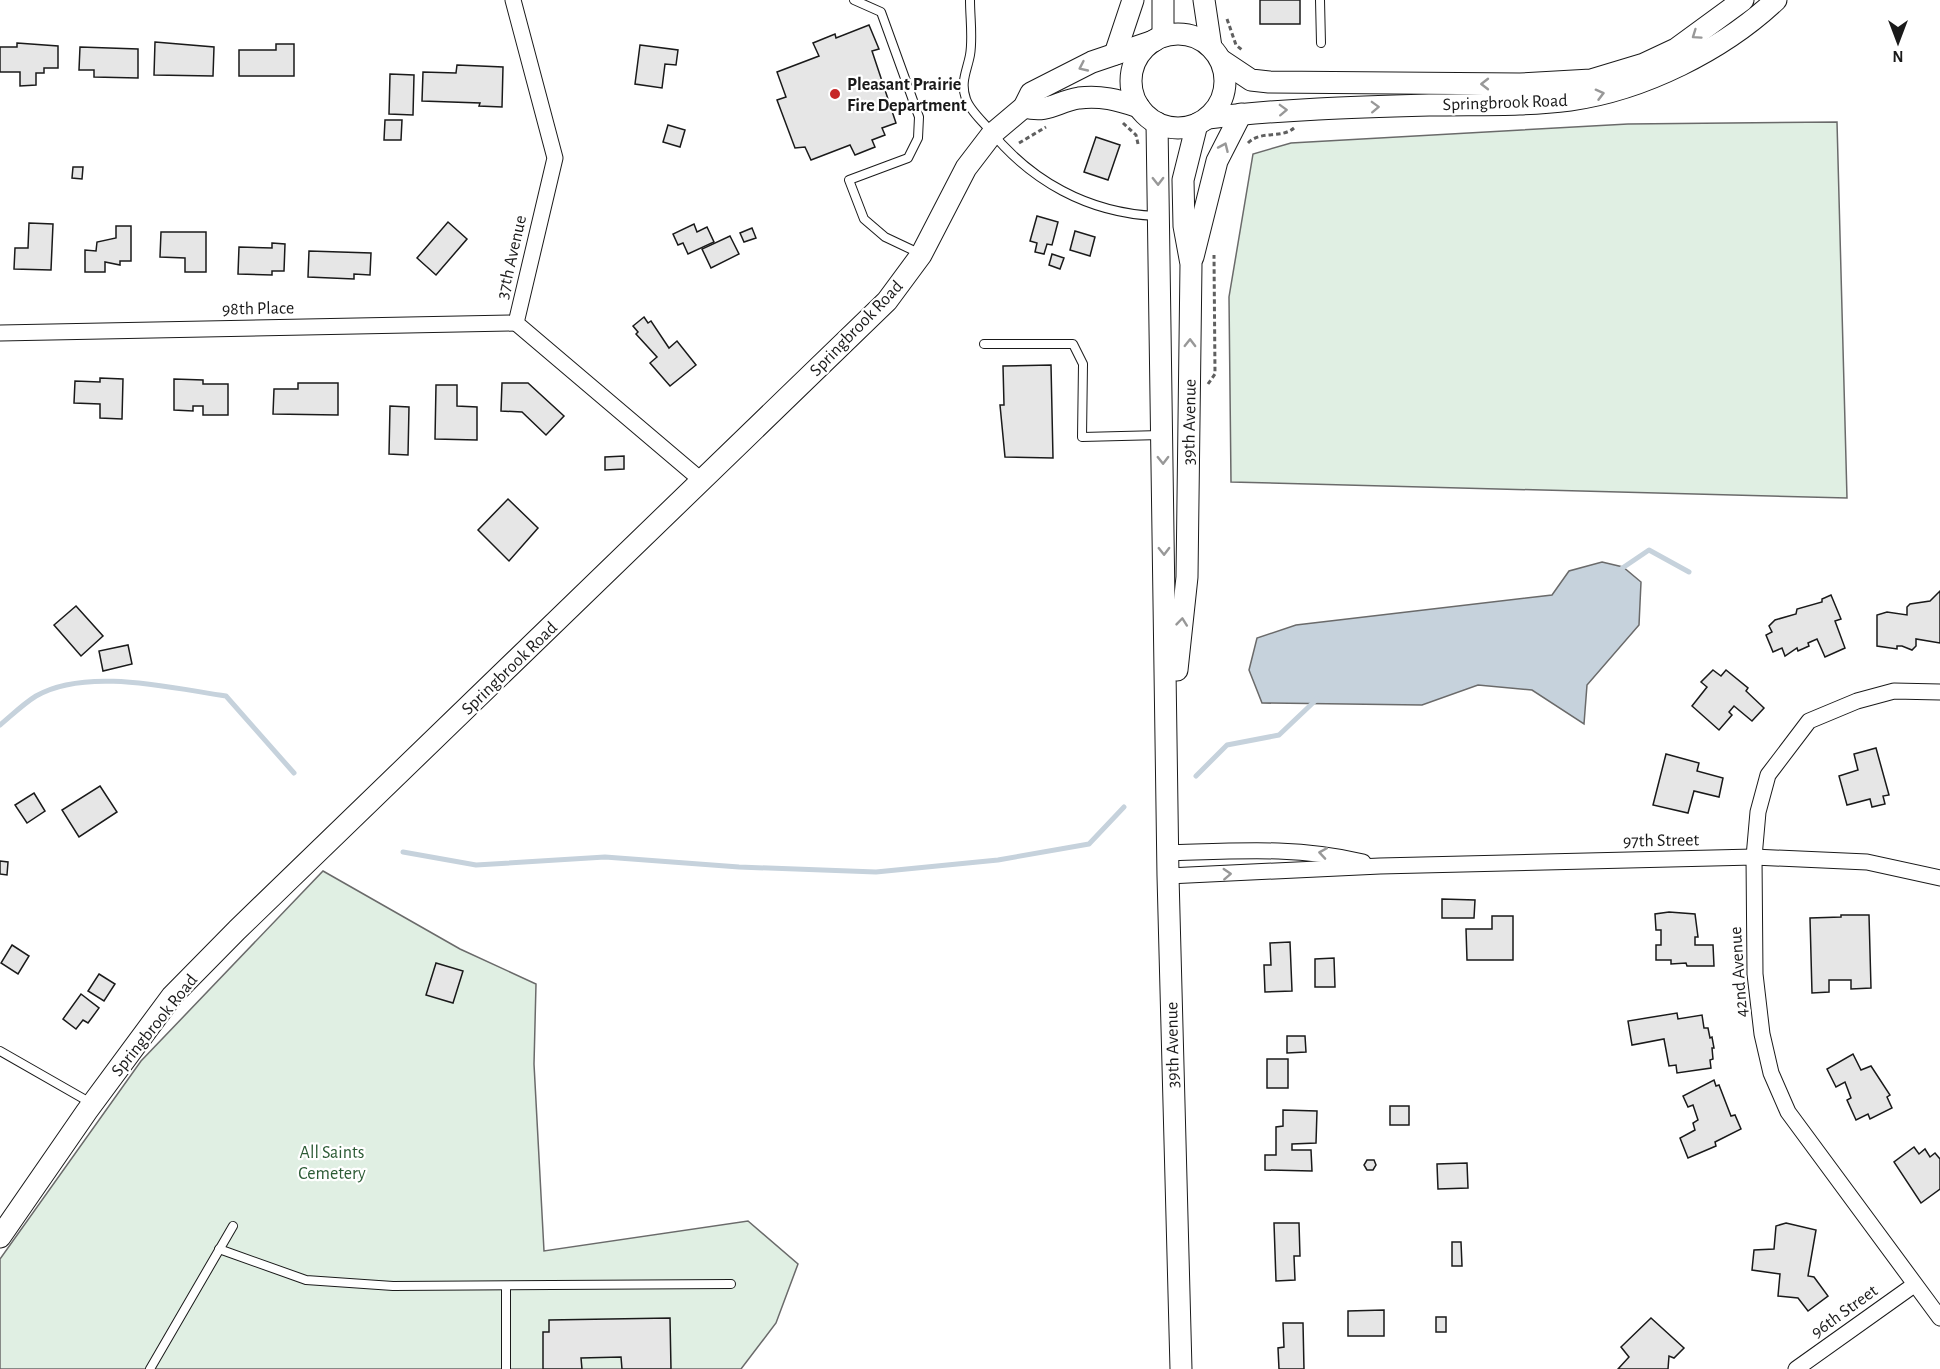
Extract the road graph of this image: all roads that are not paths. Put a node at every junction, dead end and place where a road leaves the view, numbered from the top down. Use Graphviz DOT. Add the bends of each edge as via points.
graph roads {
  1 [pos="513,0"];
  2 [pos="854,0"];
  3 [pos="970,0"];
  4 [pos="1133,0"];
  5 [pos="1162,0"];
  6 [pos="1320,0"];
  7 [pos="1743,0"];
  8 [pos="1776,0"];
  9 [pos="1214,4"];
  10 [pos="1158,39"];
  11 [pos="1321,43"];
  12 [pos="1216,53"];
  13 [pos="1115,54"];
  14 [pos="1024,107"];
  15 [pos="1139,107"];
  16 [pos="1241,114"];
  17 [pos="1202,121"];
  18 [pos="1158,123"];
  19 [pos="992,134"];
  20 [pos="1158,216"];
  21 [pos="921,255"];
  22 [pos="1191,264"];
  23 [pos="516,323"];
  24 [pos="0,333"];
  25 [pos="984,344"];
  26 [pos="1162,434"];
  27 [pos="701,480"];
  28 [pos="1940,692"];
  29 [pos="1166,721"];
  30 [pos="1168,853"];
  31 [pos="1754,857"];
  32 [pos="1380,866"];
  33 [pos="1168,876"];
  34 [pos="1940,878"];
  35 [pos="0,1051"];
  36 [pos="92,1104"];
  37 [pos="233,1226"];
  38 [pos="0,1237"];
  39 [pos="219,1249"];
  40 [pos="731,1284"];
  41 [pos="1914,1285"];
  42 [pos="506,1286"];
  43 [pos="1940,1318"];
  44 [pos="150,1369"];
  45 [pos="506,1369"];
  46 [pos="1181,1369"];
  47 [pos="1796,1369"];
  1 -- 23 [label="street, 37th Avenue" via="555,158"];
  2 -- 21 [label="lane" via="880,12 919,117 918,138 908,158 849,180 864,219 885,237"];
  3 -- 19 [label="lane" via="970,54 962,83 966,102"];
  4 -- 13 [label="street"];
  5 -- 10 [label="street"];
  6 -- 11 [label="lane"];
  7 -- 12 [label="street, Springbrook Road, one-way" via="1676,49 1636,67 1591,80 1520,84 1269,82 1251,80"];
  16 -- 8 [label="street, Springbrook Road, one-way" via="1543,103 1599,95 1716,46"];
  9 -- 12 [label="street"];
  10 -- 12 [label="street" via="1183,34 1197,38"];
  10 -- 13 [label="street, Springbrook Road"];
  10 -- 15 [label="street" via="1142,51 1134,64 1131,78"];
  12 -- 17 [label="street" via="1225,75 1225,91 1218,106"];
  13 -- 14 [label="street, Springbrook Road, one-way" via="1031,93"];
  14 -- 15 [label="street" via="1041,111 1078,99 1108,97"];
  14 -- 19 [label="street, Springbrook Road"];
  15 -- 18 [label="street"];
  16 -- 17 [label="street, Springbrook Road"];
  22 -- 16 [label="street, one-way" via="1217,161"];
  17 -- 18 [label="street" via="1177,128"];
  17 -- 22 [label="street, 39th Avenue" via="1183,180 1184,226"];
  18 -- 20 [label="street, 39th Avenue, one-way"];
  19 -- 20 [label="lane" via="1011,155 1056,190 1098,207"];
  19 -- 21 [label="street, Springbrook Road" via="966,168"];
  20 -- 26 [label="street, 39th Avenue"];
  21 -- 27 [label="street, Springbrook Road" via="887,301 847,342"];
  29 -- 22 [label="street, 39th Avenue, one-way" via="1175,689 1187,577"];
  23 -- 24 [label="street, 98th Place"];
  23 -- 27 [label="street, 37th Avenue"];
  25 -- 26 [label="lane" via="1073,344 1083,364 1082,437"];
  26 -- 29 [label="street, 39th Avenue, one-way"];
  27 -- 36 [label="street, Springbrook Road" via="172,996"];
  28 -- 31 [label="street, 42nd Avenue" via="1894,691 1809,721 1768,775 1758,812"];
  29 -- 30 [label="street, 39th Avenue"];
  32 -- 30 [label="street, 97th Street, one-way" via="1283,849"];
  30 -- 33 [label="street, 39th Avenue"];
  31 -- 32 [label="street, 97th Street"];
  31 -- 34 [label="street, 97th Street" via="1867,862"];
  31 -- 41 [label="street, 42nd Avenue" via="1755,974 1771,1073 1788,1112"];
  33 -- 32 [label="street, 97th Street, one-way"];
  33 -- 46 [label="street, 39th Avenue"];
  35 -- 36 [label="lane"];
  36 -- 38 [label="street, Springbrook Road"];
  37 -- 39 [label="lane"];
  39 -- 42 [label="lane" via="306,1280 393,1286"];
  39 -- 44 [label="lane"];
  40 -- 42 [label="lane"];
  41 -- 43 [label="street, 42nd Avenue"];
  41 -- 47 [label="street, 96th Street"];
  42 -- 45 [label="lane"];
}
